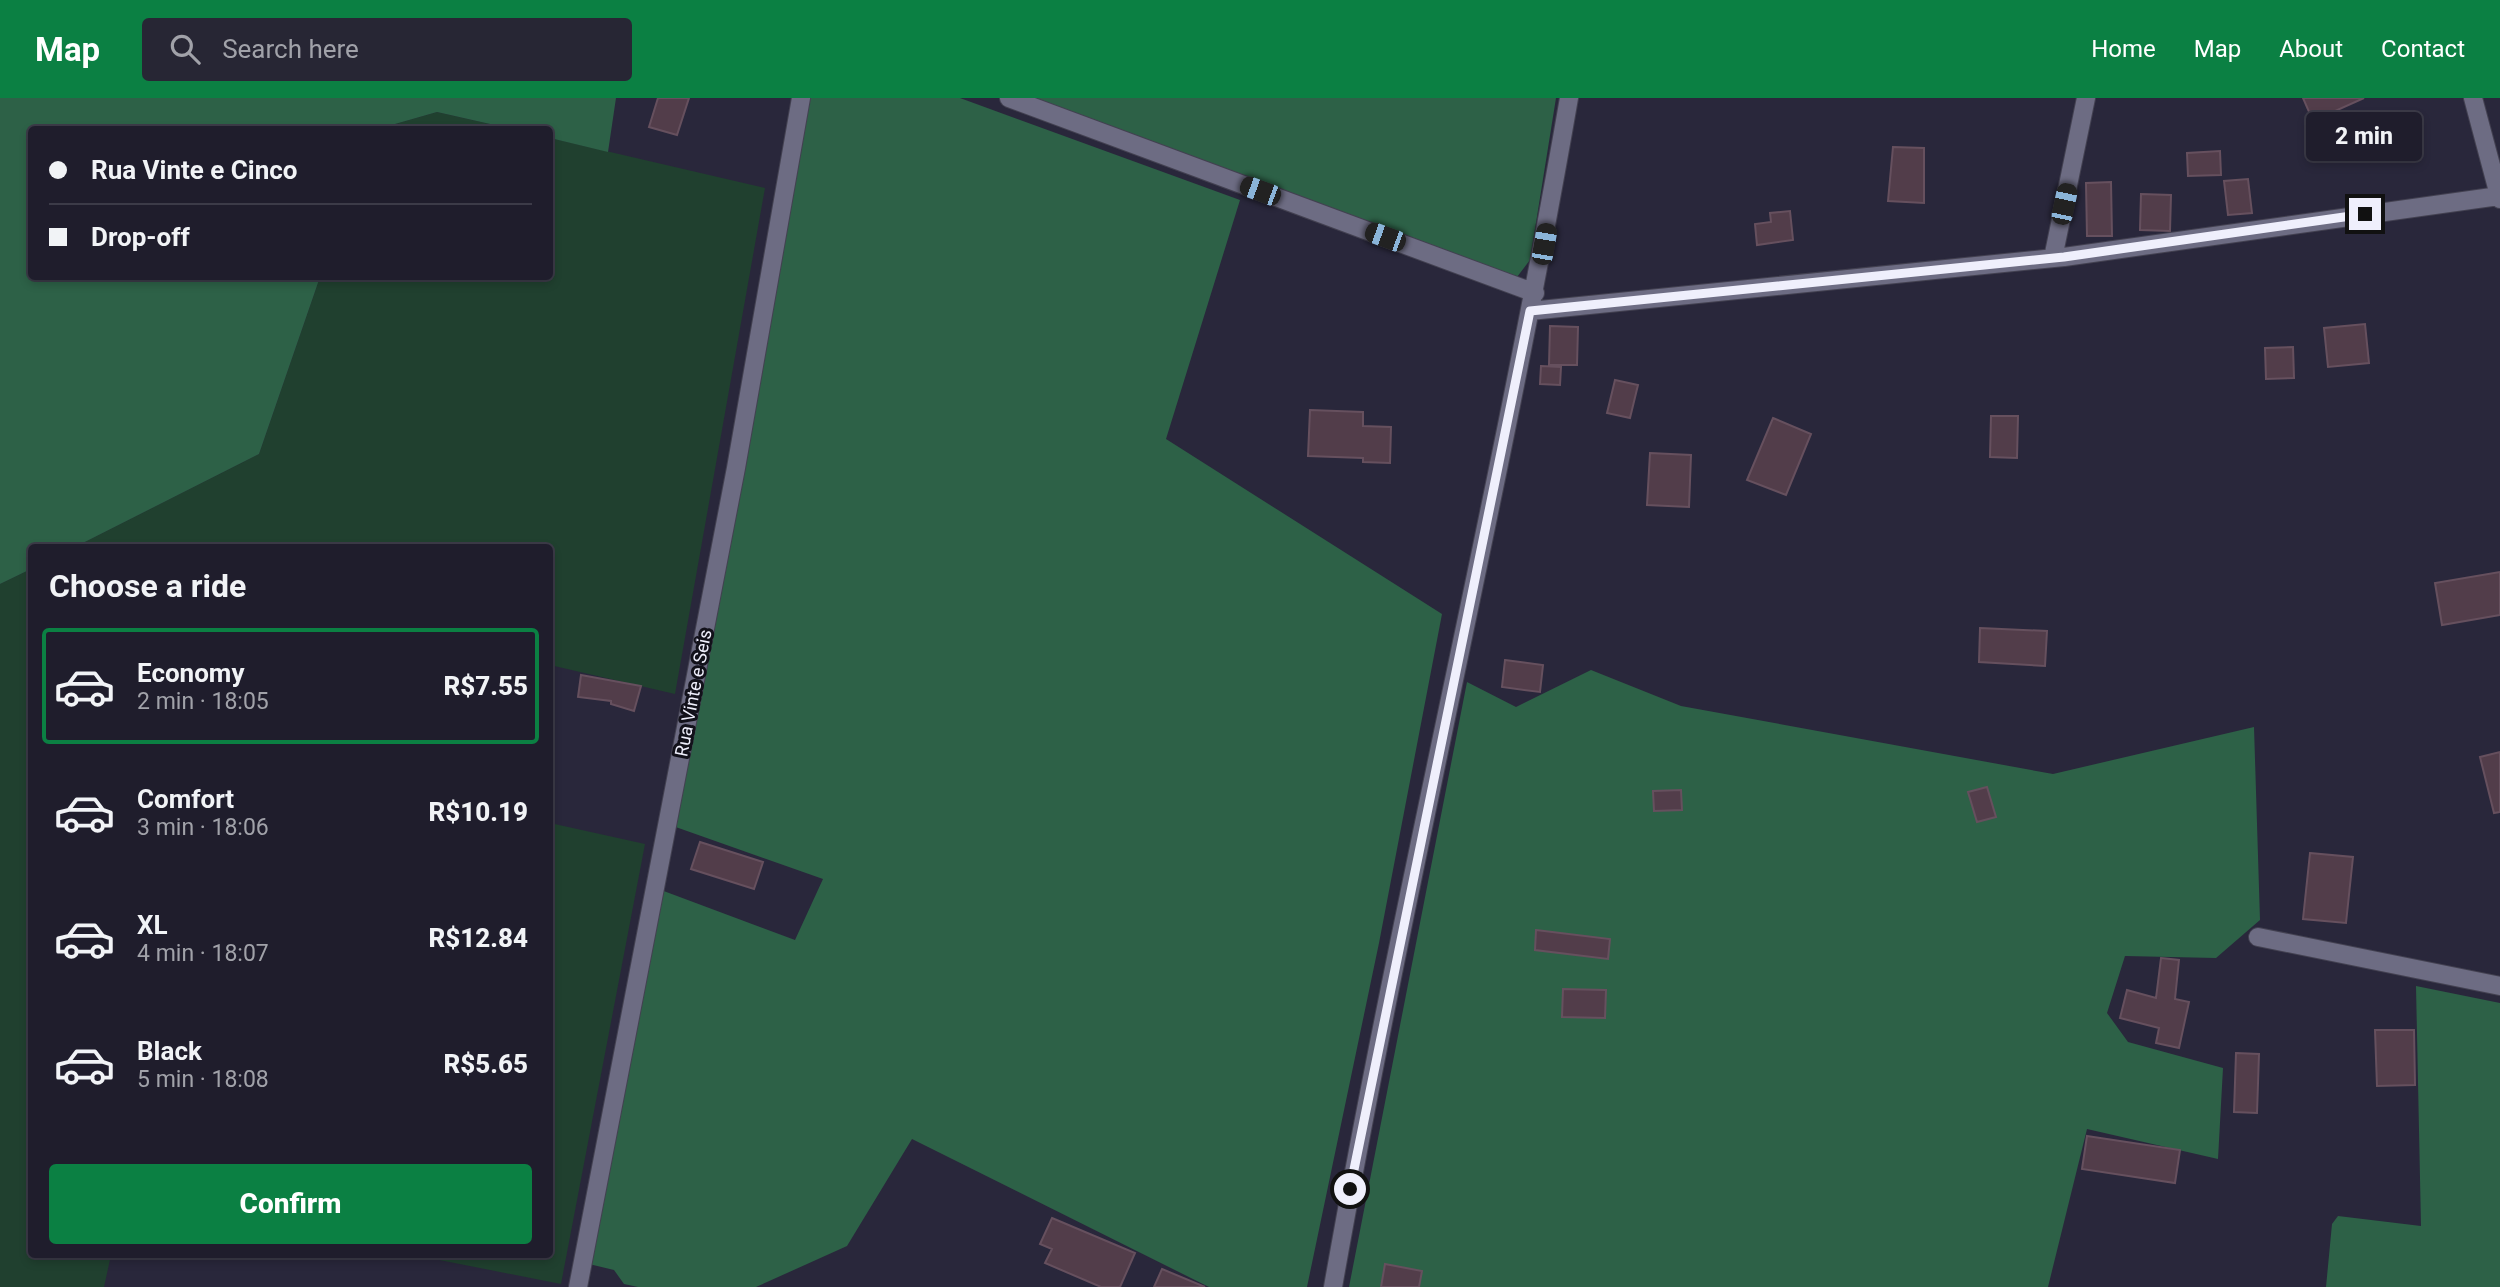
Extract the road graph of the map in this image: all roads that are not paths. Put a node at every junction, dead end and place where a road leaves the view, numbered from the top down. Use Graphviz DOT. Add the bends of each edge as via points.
graph roads {
  1 [pos="801,98"];
  2 [pos="1009,98"];
  3 [pos="1569,98"];
  4 [pos="2086,98"];
  5 [pos="2473,98"];
  6 [pos="2500,198"];
  7 [pos="2053,258"];
  8 [pos="1535,293"];
  9 [pos="1530,311"];
  10 [pos="2258,937"];
  11 [pos="2500,986"];
  12 [pos="578,1287"];
  13 [pos="1333,1287"];
  1 -- 12 [label="street, Rua Vinte e Seis" via="733,481"];
  2 -- 8 [label="street"];
  3 -- 8 [label="street"];
  4 -- 7 [label="street"];
  5 -- 6 [label="street"];
  6 -- 7 [label="street"];
  7 -- 9 [label="street"];
  8 -- 9 [label="street"];
  9 -- 13 [label="street" via="1363,1116"];
  10 -- 11 [label="street"];
}
